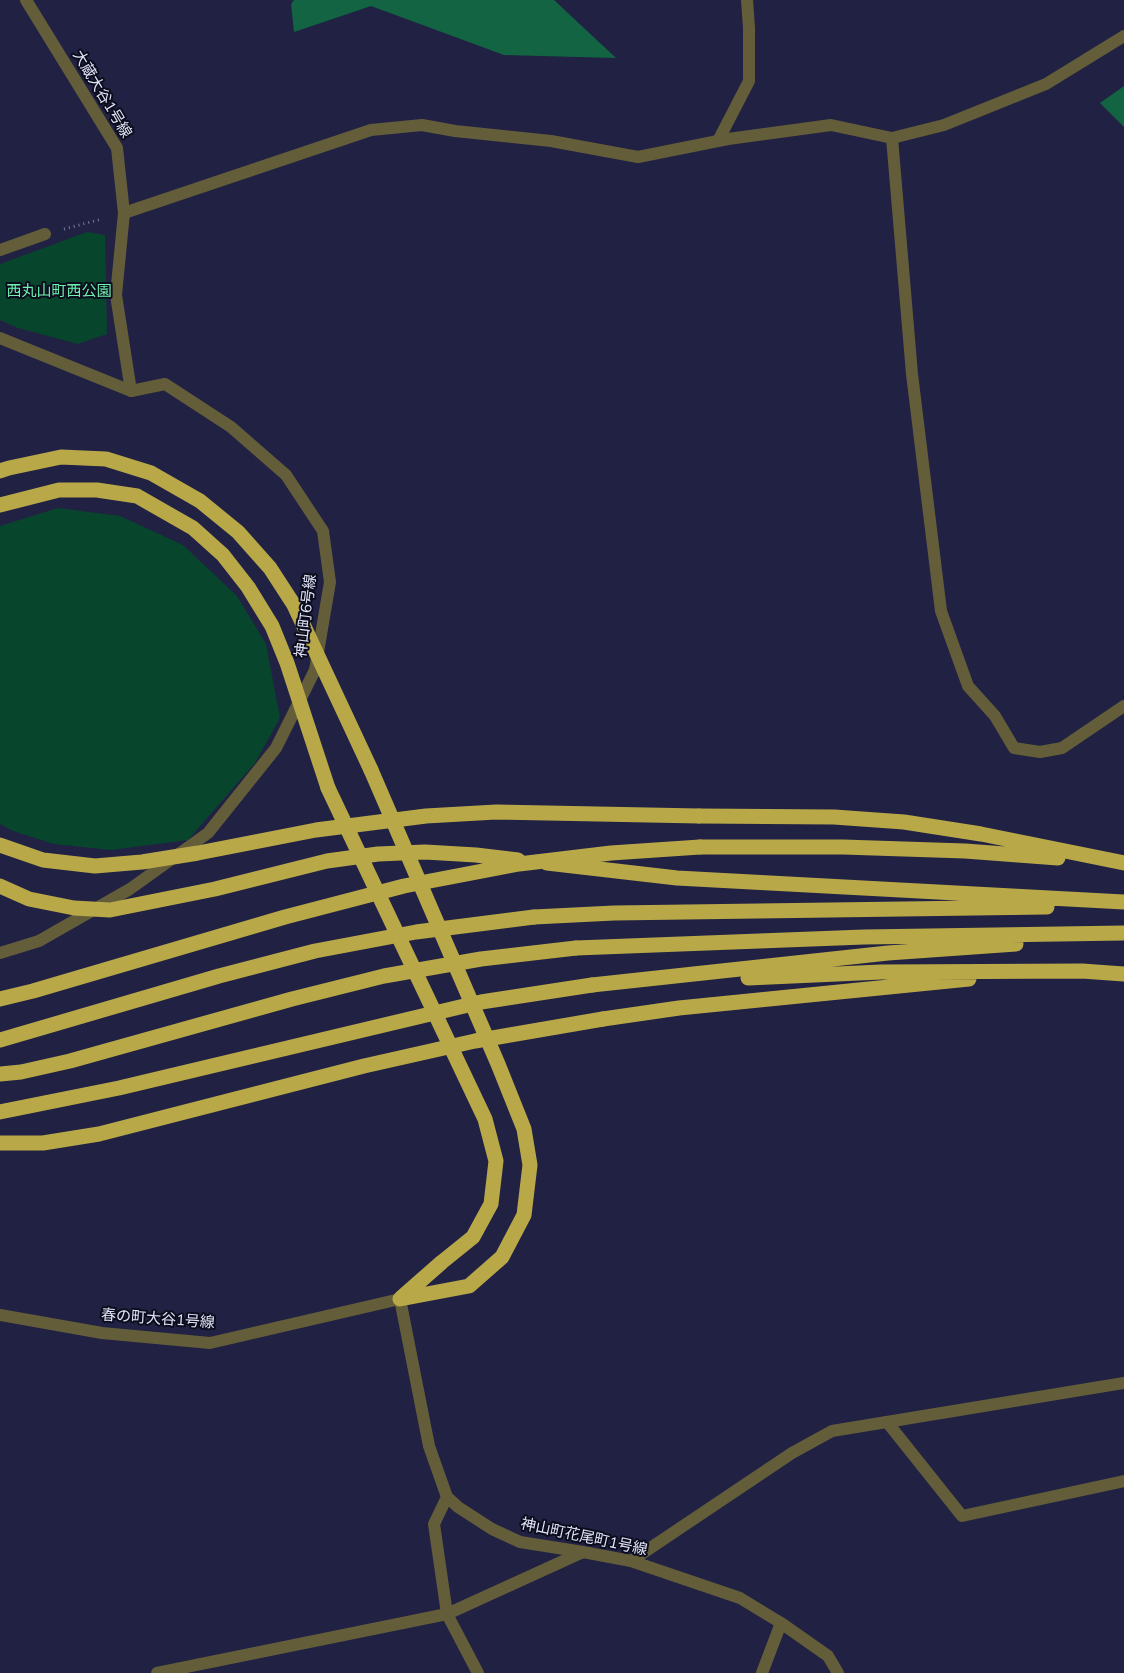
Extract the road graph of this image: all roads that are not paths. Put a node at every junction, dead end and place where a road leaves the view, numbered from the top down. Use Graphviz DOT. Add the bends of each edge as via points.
graph roads {
  1 [pos="26,0"];
  2 [pos="747,0"];
  3 [pos="1124,36"];
  4 [pos="892,138"];
  5 [pos="718,142"];
  6 [pos="124,214"];
  7 [pos="45,234"];
  8 [pos="0,250"];
  9 [pos="0,338"];
  10 [pos="131,391"];
  11 [pos="0,471"];
  12 [pos="0,505"];
  13 [pos="1124,706"];
  14 [pos="0,845"];
  15 [pos="1124,863"];
  16 [pos="0,886"];
  17 [pos="1124,904"];
  18 [pos="1124,935"];
  19 [pos="0,953"];
  20 [pos="1048,971"];
  21 [pos="1124,974"];
  22 [pos="592,984"];
  23 [pos="0,999"];
  24 [pos="0,1040"];
  25 [pos="0,1074"];
  26 [pos="0,1112"];
  27 [pos="0,1143"];
  28 [pos="400,1299"];
  29 [pos="0,1315"];
  30 [pos="1124,1383"];
  31 [pos="887,1422"];
  32 [pos="1124,1481"];
  33 [pos="447,1497"];
  34 [pos="583,1552"];
  35 [pos="631,1561"];
  36 [pos="447,1614"];
  37 [pos="781,1623"];
  38 [pos="157,1673"];
  39 [pos="478,1673"];
  40 [pos="762,1673"];
  41 [pos="838,1673"];
  1 -- 6 [label="street, 大蔵大谷1号線" via="117,148"];
  2 -- 5 [label="street" via="749,81"];
  3 -- 4 [label="street" via="1046,84 944,125"];
  4 -- 5 [label="street" via="831,125"];
  4 -- 13 [label="street" via="912,374 941,611 968,686 995,716 1014,748 1040,752 1062,748"];
  5 -- 6 [label="street" via="638,157 551,141 422,125 371,130"];
  6 -- 10 [label="street" via="116,295"];
  7 -- 8 [label="street"];
  9 -- 10 [label="street"];
  10 -- 19 [label="street, 神山町6号線" via="165,384 231,427 286,475 323,531 330,582 315,670 276,748 208,833 122,894 39,941"];
  11 -- 28 [label="highway, bridge" via="61,457 106,459 152,474 200,501 238,532 270,568 294,605 371,770 498,1064 524,1129 530,1165 524,1215 502,1256 469,1286"];
  12 -- 28 [label="highway, bridge" via="59,490 97,490 137,496 193,528 223,555 272,626 328,788 486,1119 496,1161 491,1204 473,1237"];
  14 -- 15 [label="highway, bridge" via="43,860 95,866 142,862 316,830 426,816 496,812 834,817 904,822 981,834"];
  15 -- 23 [label="highway, bridge" via="966,850 700,847 519,864 404,886"];
  16 -- 17 [label="highway, bridge" via="29,899 74,908 110,910 215,890 327,861 425,852 476,854 677,878"];
  17 -- 24 [label="highway, bridge" via="534,917 416,932 315,952 219,976"];
  18 -- 22 [label="highway" via="888,953"];
  18 -- 25 [label="highway, bridge" via="864,937 576,948 482,959 384,976 70,1061"];
  20 -- 21 [label="highway"];
  20 -- 22 [label="highway" via="881,972"];
  20 -- 27 [label="highway, bridge" via="603,1018 475,1041 373,1064 99,1134 43,1143"];
  22 -- 26 [label="highway, bridge" via="481,1002 119,1088"];
  28 -- 29 [label="street, 春の町大谷1号線" via="210,1343 102,1332"];
  28 -- 33 [label="street" via="429,1446"];
  30 -- 31 [label="street"];
  31 -- 32 [label="street" via="962,1516"];
  31 -- 35 [label="street" via="832,1431 792,1453"];
  33 -- 34 [label="street, 神山町花尾町1号線" via="492,1529 520,1542"];
  33 -- 36 [label="street" via="434,1524"];
  34 -- 35 [label="street, 神山町花尾町1号線"];
  34 -- 36 [label="street"];
  35 -- 37 [label="street, 神山町花尾町1号線" via="740,1598"];
  36 -- 38 [label="street"];
  36 -- 39 [label="street"];
  37 -- 40 [label="street"];
  37 -- 41 [label="street, 神山町花尾町1号線" via="828,1656"];
}
